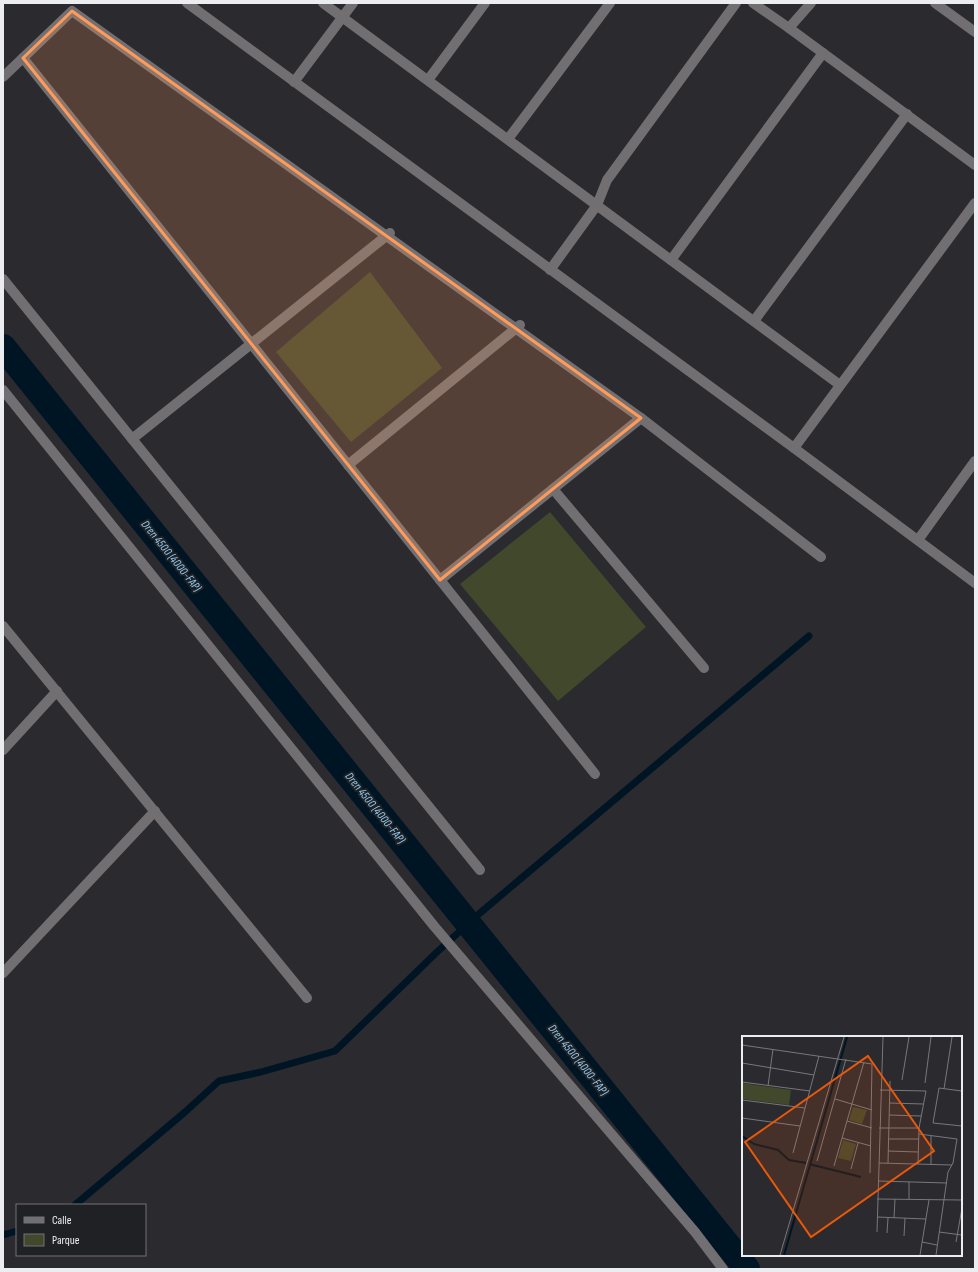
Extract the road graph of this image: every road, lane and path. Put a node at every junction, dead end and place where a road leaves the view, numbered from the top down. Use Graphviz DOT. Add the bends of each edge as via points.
graph roads {
  1 [pos="187,3"];
  2 [pos="323,3"];
  3 [pos="353,3"];
  4 [pos="485,3"];
  5 [pos="610,3"];
  6 [pos="736,3"];
  7 [pos="753,3"];
  8 [pos="811,3"];
  9 [pos="935,3"];
  10 [pos="343,17"];
  11 [pos="789,28"];
  12 [pos="975,32"];
  13 [pos="823,53"];
  14 [pos="23,58"];
  15 [pos="3,77"];
  16 [pos="428,80"];
  17 [pos="294,82"];
  18 [pos="907,114"];
  19 [pos="508,139"];
  20 [pos="975,165"];
  21 [pos="975,203"];
  22 [pos="597,205"];
  23 [pos="389,234"];
  24 [pos="671,260"];
  25 [pos="550,270"];
  26 [pos="3,279"];
  27 [pos="754,321"];
  28 [pos="518,327"];
  29 [pos="251,343"];
  30 [pos="840,385"];
  31 [pos="3,390"];
  32 [pos="641,418"];
  33 [pos="132,439"];
  34 [pos="794,448"];
  35 [pos="975,461"];
  36 [pos="348,465"];
  37 [pos="553,489"];
  38 [pos="918,540"];
  39 [pos="821,557"];
  40 [pos="440,580"];
  41 [pos="975,583"];
  42 [pos="3,626"];
  43 [pos="704,668"];
  44 [pos="57,691"];
  45 [pos="3,750"];
  46 [pos="595,774"];
  47 [pos="155,811"];
  48 [pos="480,870"];
  49 [pos="3,973"];
  50 [pos="307,998"];
  51 [pos="723,1269"];
  1 -- 17 [label="street"];
  2 -- 10 [label="street"];
  3 -- 10 [label="street"];
  4 -- 16 [label="street"];
  5 -- 19 [label="street"];
  6 -- 22 [label="street" via="607,180"];
  7 -- 11 [label="street"];
  8 -- 11 [label="street"];
  9 -- 12 [label="street"];
  10 -- 16 [label="street"];
  10 -- 17 [label="street"];
  11 -- 13 [label="street"];
  13 -- 18 [label="street"];
  13 -- 24 [label="street"];
  14 -- 15 [label="street"];
  14 -- 23 [label="street" via="72,11"];
  14 -- 29 [label="street"];
  16 -- 19 [label="street"];
  17 -- 25 [label="street"];
  18 -- 20 [label="street"];
  18 -- 27 [label="street"];
  19 -- 22 [label="street"];
  21 -- 30 [label="street"];
  22 -- 24 [label="street"];
  22 -- 25 [label="street"];
  23 -- 28 [label="street"];
  23 -- 29 [label="street"];
  24 -- 27 [label="street"];
  25 -- 34 [label="street"];
  26 -- 33 [label="street"];
  27 -- 30 [label="street"];
  28 -- 32 [label="street"];
  28 -- 36 [label="street"];
  29 -- 33 [label="street"];
  29 -- 36 [label="street"];
  30 -- 34 [label="street"];
  31 -- 51 [label="street" via="440,933 690,1226"];
  32 -- 37 [label="street"];
  32 -- 39 [label="street"];
  33 -- 48 [label="street"];
  34 -- 38 [label="street"];
  35 -- 38 [label="street"];
  36 -- 40 [label="street"];
  37 -- 40 [label="street"];
  37 -- 43 [label="street"];
  38 -- 41 [label="street"];
  40 -- 46 [label="street"];
  42 -- 44 [label="street"];
  44 -- 45 [label="street"];
  44 -- 47 [label="street"];
  47 -- 49 [label="street"];
  47 -- 50 [label="street"];
}
